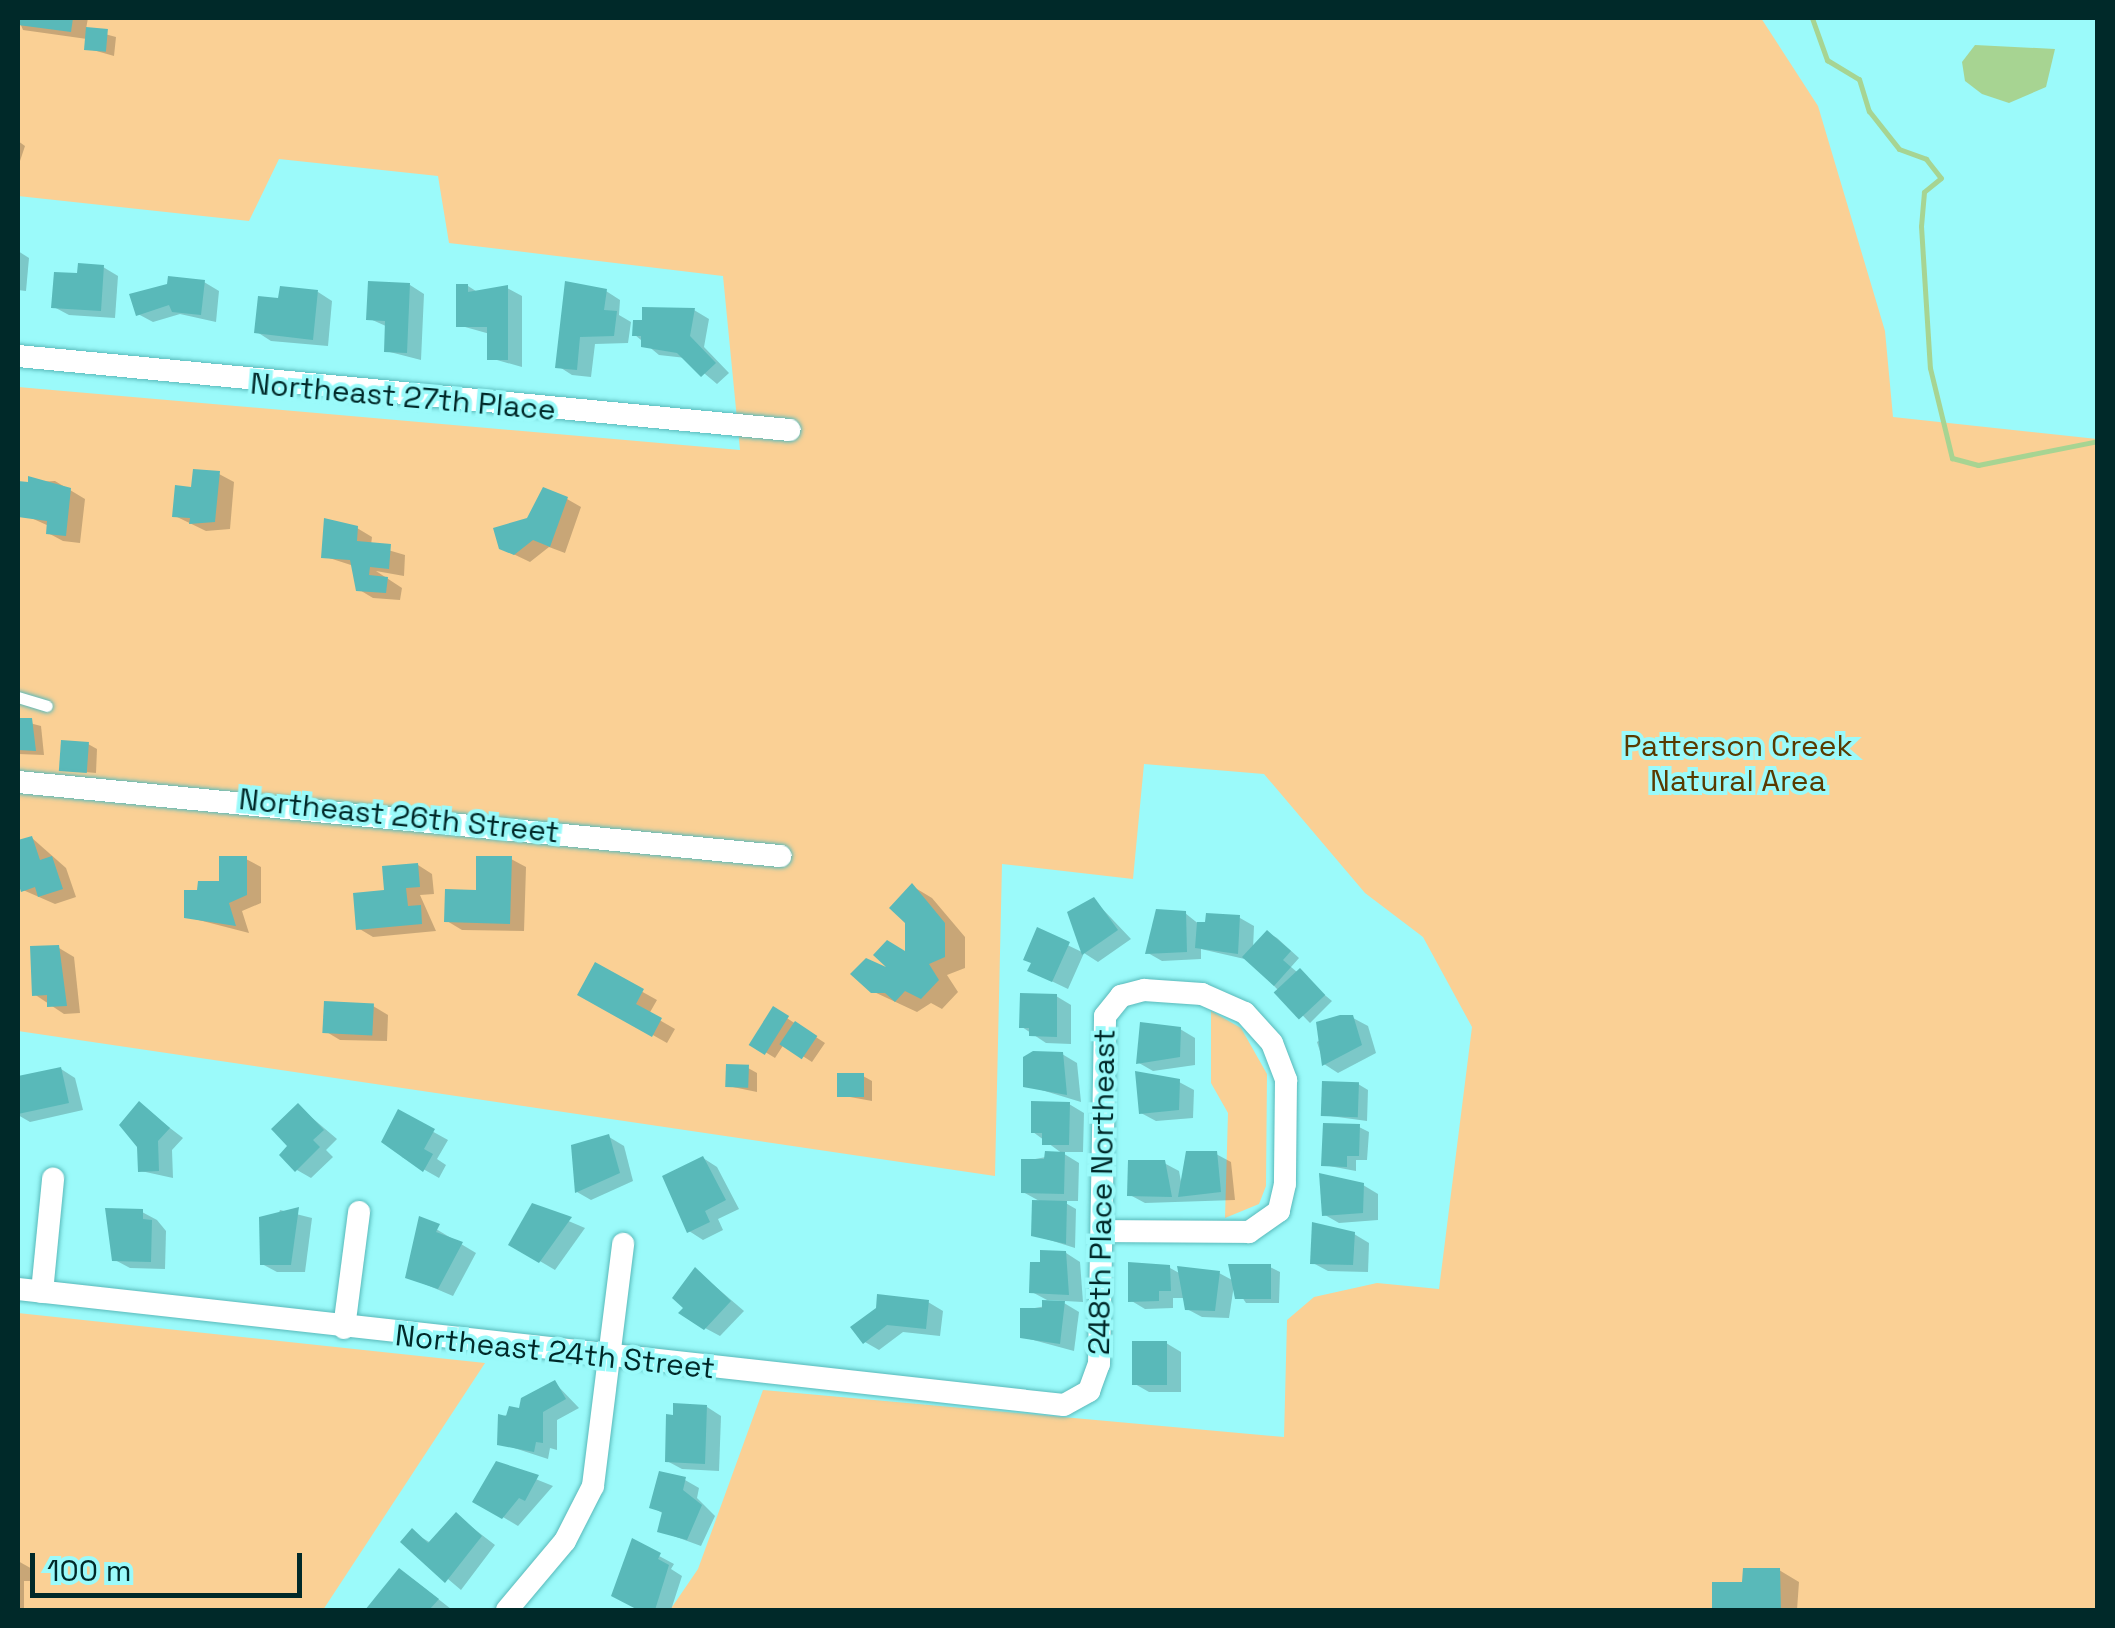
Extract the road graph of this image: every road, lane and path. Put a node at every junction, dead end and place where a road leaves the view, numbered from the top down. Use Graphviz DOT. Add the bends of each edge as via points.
graph roads {
  1 [pos="18,356"];
  2 [pos="789,430"];
  3 [pos="18,697"];
  4 [pos="47,706"];
  5 [pos="18,782"];
  6 [pos="780,856"];
  7 [pos="53,1179"];
  8 [pos="359,1212"];
  9 [pos="1103,1231"];
  10 [pos="623,1244"];
  11 [pos="18,1289"];
  12 [pos="42,1292"];
  13 [pos="344,1328"];
  14 [pos="612,1359"];
  15 [pos="1088,1392"];
  16 [pos="507,1610"];
  1 -- 2 [label="street, Northeast 27th Place"];
  3 -- 4 [label="lane"];
  5 -- 6 [label="street, Northeast 26th Street"];
  7 -- 12 [label="street"];
  8 -- 13 [label="street"];
  9 -- 9 [label="street, 248th Place Northeast" via="1106,1016 1121,996 1144,990 1221,999 1245,1013 1272,1043 1286,1080 1284,1198 1270,1222 1249,1232"];
  9 -- 15 [label="street, 248th Place Northeast" via="1099,1364"];
  10 -- 14 [label="street"];
  11 -- 12 [label="street, Northeast 24th Street"];
  12 -- 13 [label="street, Northeast 24th Street"];
  13 -- 14 [label="street, Northeast 24th Street"];
  14 -- 15 [label="street, Northeast 24th Street" via="1050,1406"];
  14 -- 16 [label="street" via="601,1454 582,1514"];
}
